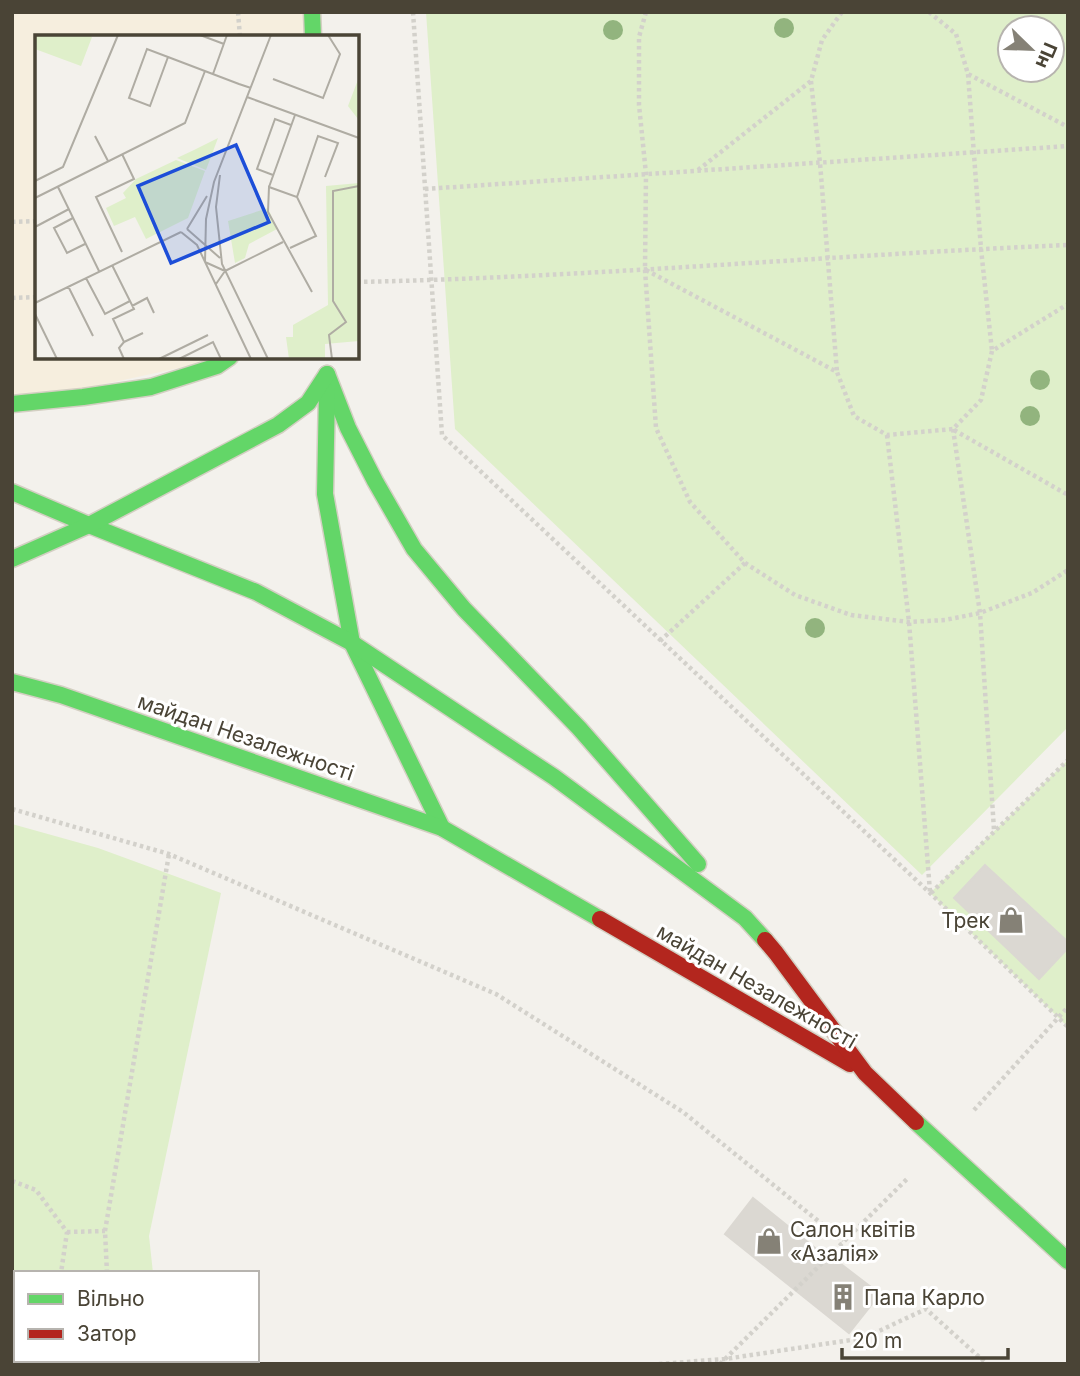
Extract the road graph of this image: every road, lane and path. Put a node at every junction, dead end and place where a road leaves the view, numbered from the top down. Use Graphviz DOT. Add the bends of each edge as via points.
graph roads {
  1 [pos="238,12"];
  2 [pos="313,12"];
  3 [pos="413,12"];
  4 [pos="646,12"];
  5 [pos="842,12"];
  6 [pos="929,12"];
  7 [pos="240,35"];
  8 [pos="313,35"];
  9 [pos="968,74"];
  10 [pos="811,82"];
  11 [pos="1068,127"];
  12 [pos="1068,146"];
  13 [pos="973,152"];
  14 [pos="820,163"];
  15 [pos="697,171"];
  16 [pos="646,174"];
  17 [pos="425,189"];
  18 [pos="35,221"];
  19 [pos="12,222"];
  20 [pos="1068,245"];
  21 [pos="981,249"];
  22 [pos="827,258"];
  23 [pos="645,270"];
  24 [pos="431,280"];
  25 [pos="359,282"];
  26 [pos="35,297"];
  27 [pos="12,298"];
  28 [pos="1068,304"];
  29 [pos="992,351"];
  30 [pos="227,359"];
  31 [pos="327,365"];
  32 [pos="837,372"];
  33 [pos="12,404"];
  34 [pos="953,429"];
  35 [pos="887,435"];
  36 [pos="12,492"];
  37 [pos="1068,495"];
  38 [pos="89,525"];
  39 [pos="12,559"];
  40 [pos="745,563"];
  41 [pos="1068,570"];
  42 [pos="980,613"];
  43 [pos="909,622"];
  44 [pos="660,641"];
  45 [pos="352,643"];
  46 [pos="12,682"];
  47 [pos="1068,760"];
  48 [pos="12,809"];
  49 [pos="442,828"];
  50 [pos="994,830"];
  51 [pos="169,854"];
  52 [pos="930,893"];
  53 [pos="745,918"];
  54 [pos="1068,1027"];
  55 [pos="865,1073"];
  56 [pos="12,1181"];
  57 [pos="104,1231"];
  58 [pos="67,1232"];
  59 [pos="1068,1261"];
  60 [pos="61,1271"];
  61 [pos="107,1271"];
  62 [pos="725,1359"];
  63 [pos="659,1364"];
  64 [pos="720,1364"];
  65 [pos="987,1364"];
  1 -- 7 [label="path"];
  2 -- 8 [label="main road"];
  3 -- 17 [label="path"];
  4 -- 16 [label="path" via="639,37"];
  5 -- 10 [label="path" via="822,40"];
  6 -- 9 [label="path" via="956,34"];
  9 -- 11 [label="path"];
  9 -- 13 [label="path"];
  10 -- 14 [label="path"];
  10 -- 15 [label="path"];
  12 -- 13 [label="path"];
  13 -- 14 [label="path"];
  13 -- 21 [label="path"];
  14 -- 15 [label="path"];
  14 -- 22 [label="path"];
  15 -- 16 [label="path"];
  16 -- 17 [label="path"];
  16 -- 23 [label="path"];
  17 -- 24 [label="path"];
  18 -- 19 [label="path"];
  20 -- 21 [label="path"];
  21 -- 22 [label="path"];
  21 -- 29 [label="path"];
  22 -- 23 [label="path"];
  22 -- 32 [label="path"];
  23 -- 24 [label="path"];
  23 -- 32 [label="path"];
  23 -- 40 [label="path" via="656,428 690,502"];
  24 -- 25 [label="path"];
  24 -- 44 [label="path" via="442,435"];
  26 -- 27 [label="path"];
  28 -- 29 [label="path"];
  29 -- 34 [label="path" via="981,400"];
  30 -- 33 [label="main road" via="152,387"];
  31 -- 38 [label="main road" via="308,402 278,425"];
  31 -- 45 [label="main road" via="325,494"];
  31 -- 53 [label="main road" via="353,439 415,549"];
  32 -- 35 [label="path" via="854,416"];
  34 -- 35 [label="path"];
  34 -- 37 [label="path"];
  34 -- 42 [label="path"];
  35 -- 43 [label="path"];
  36 -- 38 [label="main road, майдан Незалежності"];
  38 -- 39 [label="main road"];
  38 -- 45 [label="main road, майдан Незалежності" via="256,592"];
  40 -- 43 [label="path" via="806,599 851,615"];
  40 -- 44 [label="path"];
  41 -- 42 [label="path" via="1032,593"];
  42 -- 43 [label="path"];
  42 -- 50 [label="path"];
  43 -- 52 [label="path"];
  44 -- 52 [label="path"];
  45 -- 49 [label="main road"];
  45 -- 53 [label="main road, майдан Незалежності" via="554,778"];
  46 -- 49 [label="main road, майдан Незалежності"];
  47 -- 50 [label="path"];
  48 -- 51 [label="path"];
  49 -- 55 [label="main road, майдан Незалежності"];
  50 -- 52 [label="path"];
  51 -- 57 [label="path"];
  51 -- 62 [label="path" via="496,995 683,1112 843,1241"];
  52 -- 54 [label="path"];
  53 -- 55 [label="main road, майдан Незалежності"];
  55 -- 59 [label="main road"];
  56 -- 58 [label="path" via="36,1190"];
  57 -- 58 [label="path"];
  57 -- 61 [label="path"];
  58 -- 60 [label="path"];
  62 -- 63 [label="path"];
  62 -- 64 [label="path"];
  62 -- 65 [label="path" via="864,1338 926,1309"];
}
